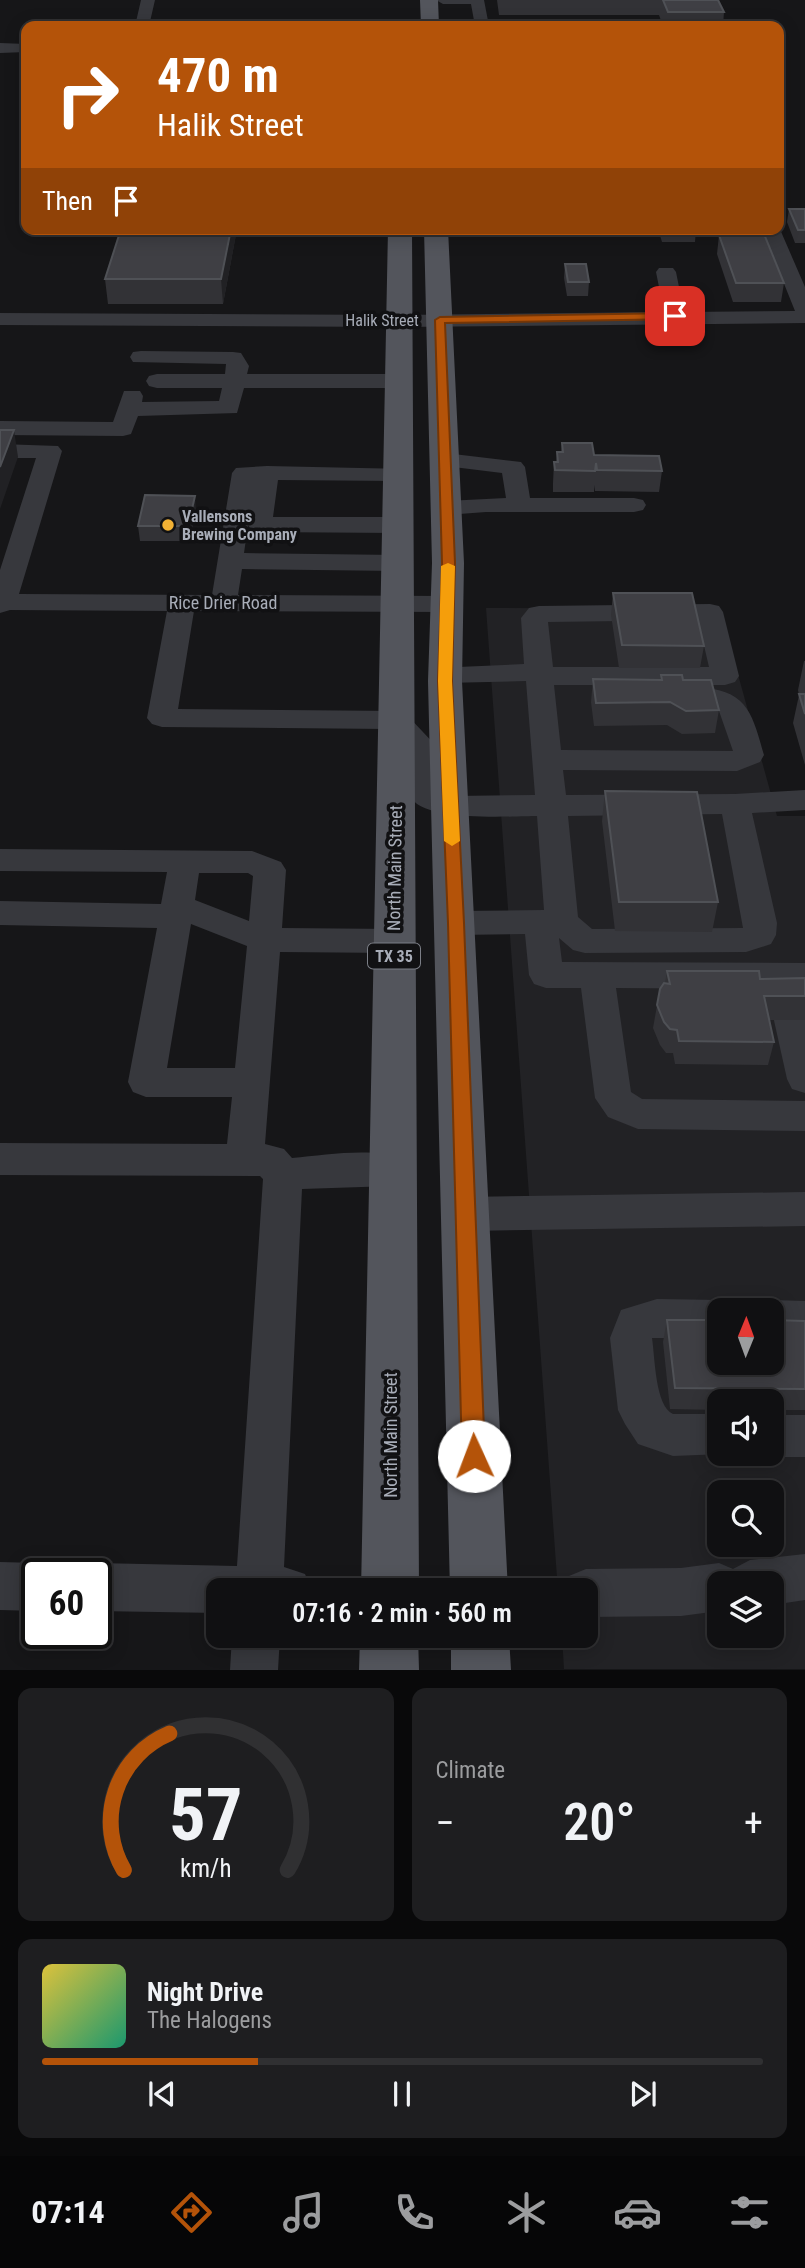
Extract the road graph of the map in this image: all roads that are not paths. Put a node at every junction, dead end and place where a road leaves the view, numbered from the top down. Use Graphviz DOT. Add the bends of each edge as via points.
graph roads {
  1 [pos="148,0"];
  2 [pos="429,0"];
  3 [pos="443,0"];
  4 [pos="143,21"];
  5 [pos="430,21"];
  6 [pos="481,21"];
  7 [pos="0,48"];
  8 [pos="21,48"];
  9 [pos="401,235"];
  10 [pos="435,235"];
  11 [pos="773,235"];
  12 [pos="666,272"];
  13 [pos="805,311"];
  14 [pos="675,316"];
  15 [pos="805,317"];
  16 [pos="0,319"];
  17 [pos="420,321"];
  18 [pos="143,346"];
  19 [pos="157,381"];
  20 [pos="235,381"];
  21 [pos="399,381"];
  22 [pos="128,411"];
  23 [pos="0,428"];
  24 [pos="0,451"];
  25 [pos="445,460"];
  26 [pos="399,474"];
  27 [pos="266,483"];
  28 [pos="347,495"];
  29 [pos="519,505"];
  30 [pos="634,505"];
  31 [pos="446,508"];
  32 [pos="398,544"];
  33 [pos="230,561"];
  34 [pos="182,602"];
  35 [pos="224,602"];
  36 [pos="1,603"];
  37 [pos="398,604"];
  38 [pos="446,604"];
  39 [pos="445,674"];
  40 [pos="540,681"];
  41 [pos="396,720"];
  42 [pos="547,761"];
  43 [pos="737,761"];
  44 [pos="805,800"];
  45 [pos="551,803"];
  46 [pos="742,803"];
  47 [pos="451,806"];
  48 [pos="0,860"];
  49 [pos="185,861"];
  50 [pos="176,911"];
  51 [pos="0,913"];
  52 [pos="552,921"];
  53 [pos="456,923"];
  54 [pos="264,940"];
  55 [pos="394,941"];
  56 [pos="597,976"];
  57 [pos="793,976"];
  58 [pos="805,1079"];
  59 [pos="252,1083"];
  60 [pos="805,1116"];
  61 [pos="0,1159"];
  62 [pos="245,1160"];
  63 [pos="392,1170"];
  64 [pos="284,1175"];
  65 [pos="805,1209"];
  66 [pos="464,1213"];
  67 [pos="707,1319"];
  68 [pos="784,1320"];
  69 [pos="805,1320"];
  70 [pos="707,1435"];
  71 [pos="784,1436"];
  72 [pos="805,1436"];
  73 [pos="805,1577"];
  74 [pos="268,1578"];
  75 [pos="390,1578"];
  76 [pos="478,1578"];
  77 [pos="784,1580"];
  78 [pos="0,1586"];
  79 [pos="21,1587"];
  80 [pos="112,1587"];
  81 [pos="206,1589"];
  82 [pos="707,1589"];
  83 [pos="598,1593"];
  84 [pos="255,1648"];
  85 [pos="389,1648"];
  86 [pos="480,1648"];
  87 [pos="254,1670"];
  88 [pos="389,1670"];
  89 [pos="481,1670"];
  1 -- 4 [label="street"];
  2 -- 5 [label="main road"];
  3 -- 6 [label="street" via="477,0"];
  7 -- 8 [label="street"];
  9 -- 17 [label="main road, North Main Street / TX 35"];
  10 -- 17 [label="main road, North Main Street / TX 35"];
  11 -- 13 [label="street"];
  12 -- 14 [label="street"];
  14 -- 15 [label="street, Halik Street"];
  14 -- 17 [label="street, Halik Street"];
  16 -- 18 [label="street" via="37,319 30,339"];
  17 -- 18 [label="street, Halik Street"];
  17 -- 21 [label="main road, North Main Street / TX 35"];
  17 -- 25 [label="main road, North Main Street / TX 35"];
  18 -- 19 [label="street"];
  18 -- 20 [label="street" via="233,358 237,361"];
  18 -- 22 [label="street" via="124,375 121,389"];
  19 -- 20 [label="street"];
  19 -- 22 [label="street"];
  20 -- 21 [label="street"];
  20 -- 22 [label="street" via="226,429"];
  21 -- 26 [label="main road, North Main Street / TX 35"];
  22 -- 23 [label="street"];
  24 -- 36 [label="street" via="50,451"];
  25 -- 29 [label="street" via="513,467"];
  25 -- 31 [label="main road, North Main Street / TX 35"];
  26 -- 27 [label="street"];
  26 -- 32 [label="main road, North Main Street / TX 35"];
  27 -- 28 [label="street"];
  27 -- 32 [label="street" via="260,524"];
  27 -- 33 [label="street" via="244,472"];
  29 -- 30 [label="street"];
  29 -- 31 [label="street"];
  31 -- 38 [label="main road, North Main Street / TX 35"];
  32 -- 33 [label="street"];
  32 -- 37 [label="main road, North Main Street / TX 35"];
  33 -- 35 [label="street"];
  34 -- 35 [label="street, Rice Drier Road"];
  34 -- 36 [label="street, Rice Drier Road"];
  34 -- 41 [label="street" via="162,718"];
  35 -- 37 [label="street, Rice Drier Road"];
  37 -- 38 [label="street, Rice Drier Road"];
  37 -- 41 [label="main road, North Main Street / TX 35"];
  38 -- 39 [label="main road, North Main Street / TX 35"];
  39 -- 40 [label="street"];
  39 -- 47 [label="main road, North Main Street / TX 35"];
  40 -- 40 [label="street" via="725,676 710,612 539,614 534,618"];
  40 -- 42 [label="street"];
  40 -- 43 [label="street" via="725,700 737,710 749,755"];
  41 -- 47 [label="street" via="424,750 425,795"];
  41 -- 55 [label="main road, North Main Street / TX 35"];
  42 -- 43 [label="street"];
  42 -- 45 [label="street"];
  43 -- 46 [label="street"];
  44 -- 46 [label="street"];
  45 -- 46 [label="street"];
  45 -- 47 [label="street"];
  45 -- 52 [label="street"];
  46 -- 52 [label="street" via="759,934 747,940 585,941"];
  47 -- 53 [label="main road, North Main Street / TX 35"];
  48 -- 49 [label="street"];
  49 -- 50 [label="street"];
  49 -- 54 [label="street" via="252,862 270,870"];
  50 -- 51 [label="street"];
  50 -- 54 [label="street"];
  50 -- 59 [label="street" via="146,1082"];
  52 -- 53 [label="street"];
  52 -- 56 [label="street" via="546,975"];
  53 -- 66 [label="main road, North Main Street / TX 35"];
  54 -- 55 [label="street"];
  54 -- 59 [label="street"];
  55 -- 63 [label="main road, North Main Street / TX 35"];
  56 -- 57 [label="street"];
  56 -- 60 [label="street" via="613,1097 621,1106 638,1114"];
  57 -- 58 [label="street"];
  59 -- 62 [label="street"];
  61 -- 62 [label="street"];
  62 -- 64 [label="street" via="270,1160"];
  63 -- 64 [label="street"];
  63 -- 75 [label="main road, North Main Street / TX 35"];
  64 -- 74 [label="street"];
  65 -- 66 [label="street"];
  66 -- 76 [label="main road, North Main Street / TX 35"];
  67 -- 70 [label="street" via="657,1318 636,1323 631,1338 640,1410 654,1429"];
  68 -- 69 [label="street"];
  71 -- 72 [label="street"];
  73 -- 77 [label="street"];
  78 -- 79 [label="street"];
  80 -- 81 [label="street"];
  82 -- 83 [label="street"];
  84 -- 87 [label="street"];
  85 -- 88 [label="main road"];
  86 -- 89 [label="main road"];
}
